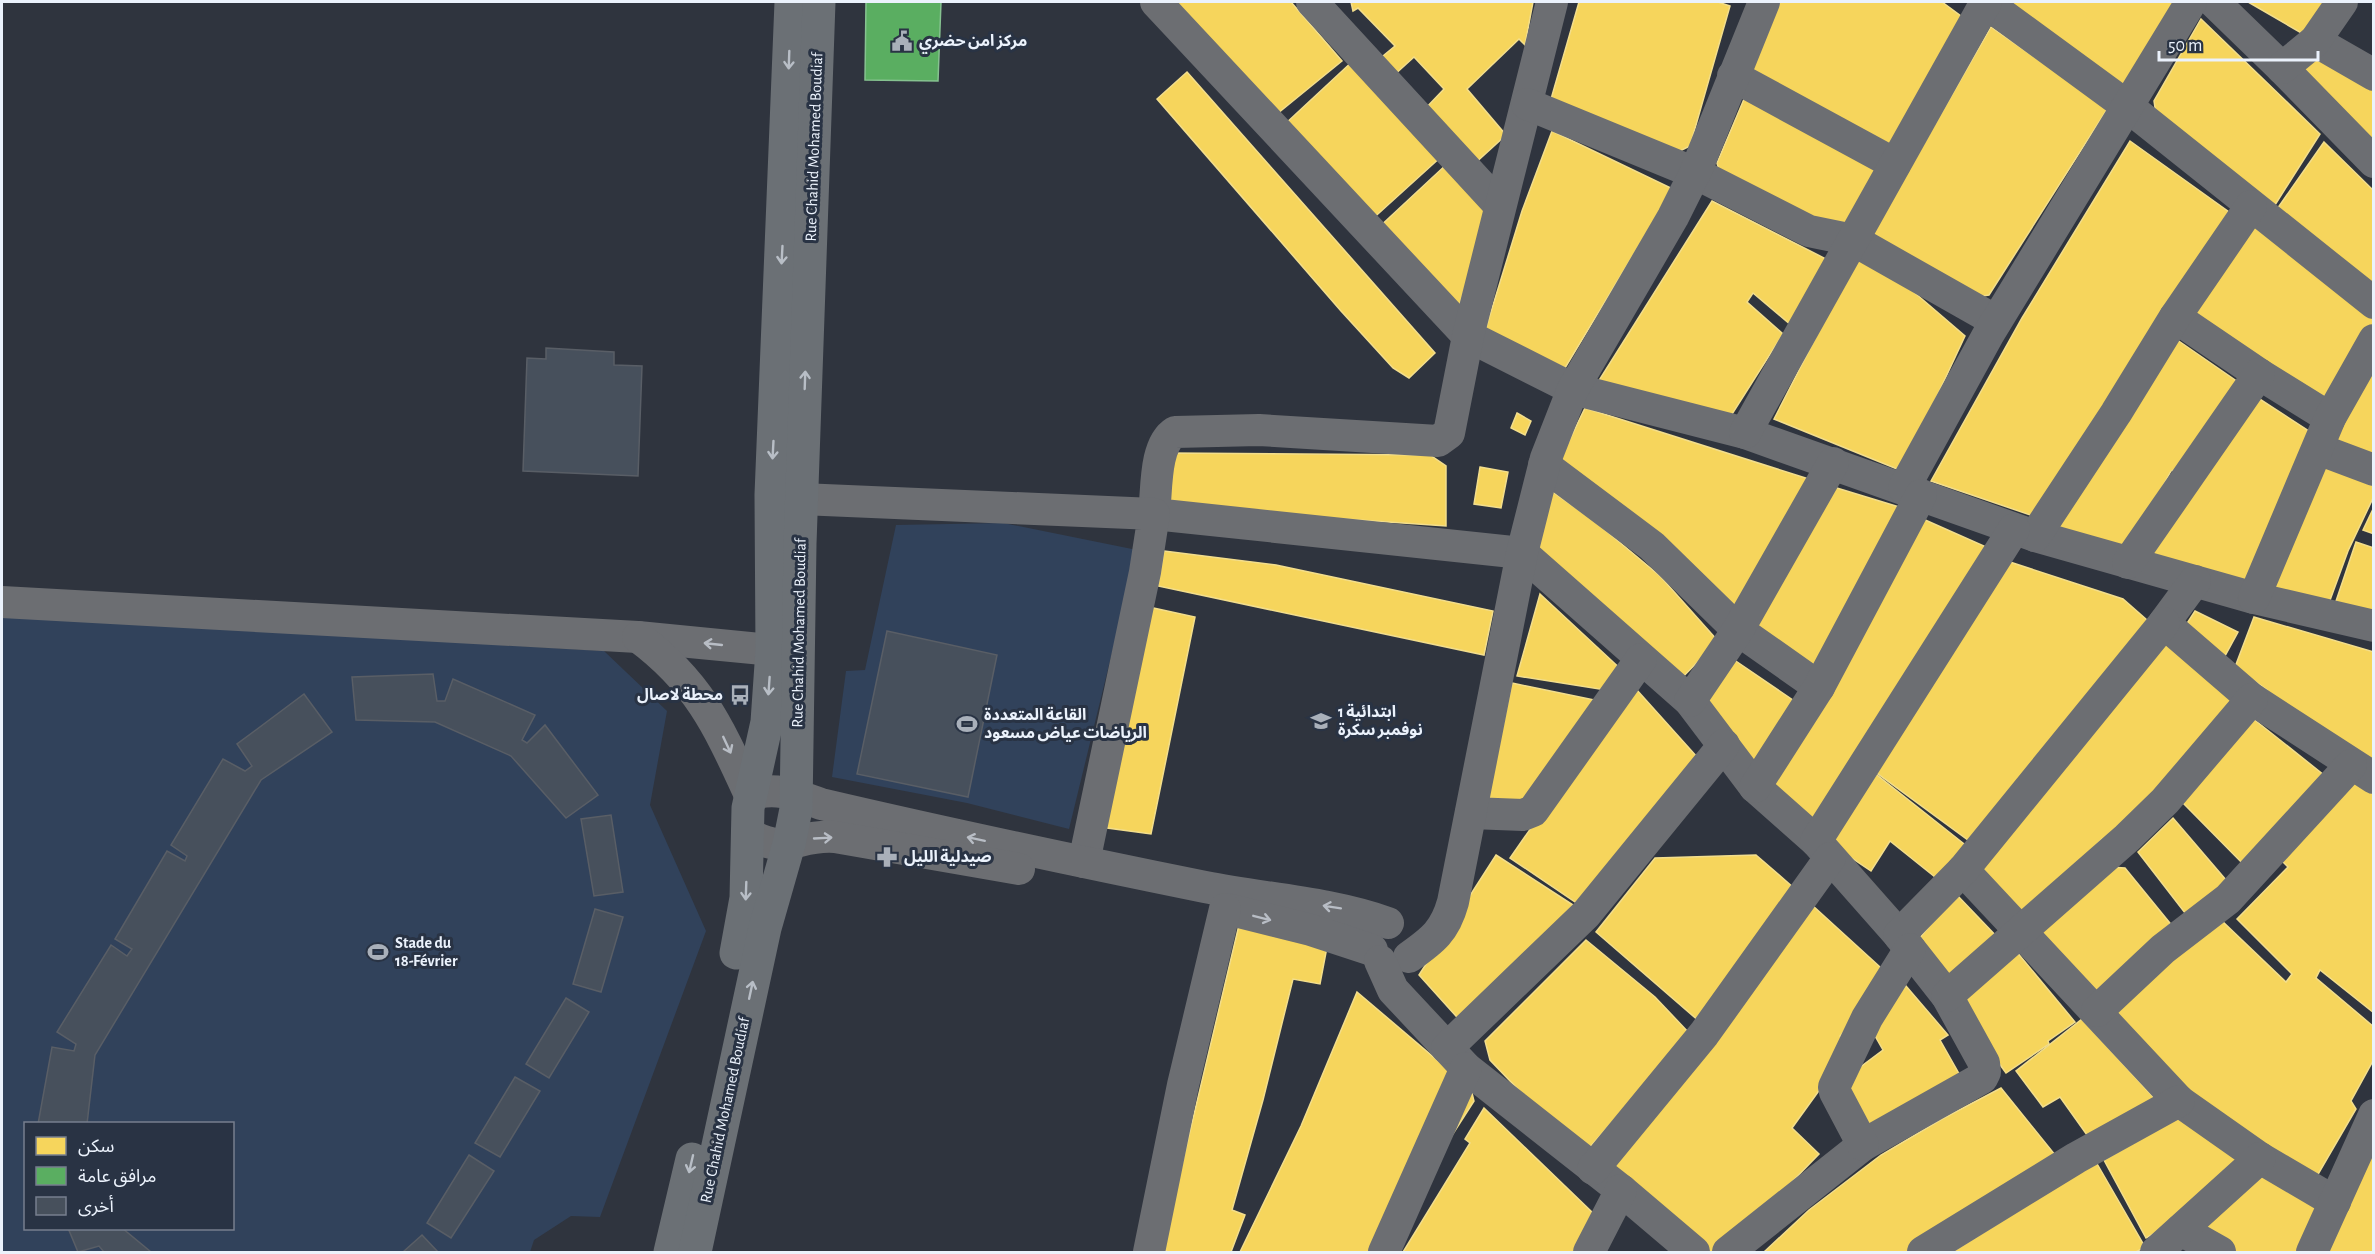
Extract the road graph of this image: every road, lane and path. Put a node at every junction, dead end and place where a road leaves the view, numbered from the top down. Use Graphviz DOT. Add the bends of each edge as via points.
graph roads {
  1 [pos="791,2"];
  2 [pos="819,2"];
  3 [pos="1156,2"];
  4 [pos="1552,2"];
  5 [pos="1764,2"];
  6 [pos="1986,2"];
  7 [pos="2192,2"];
  8 [pos="2214,2"];
  9 [pos="2342,2"];
  10 [pos="1316,3"];
  11 [pos="2314,41"];
  12 [pos="2282,68"];
  13 [pos="2373,75"];
  14 [pos="1733,76"];
  15 [pos="1527,104"];
  16 [pos="2127,106"];
  17 [pos="2373,162"];
  18 [pos="1895,164"];
  19 [pos="1695,173"];
  20 [pos="1500,206"];
  21 [pos="2251,206"];
  22 [pos="1853,240"];
  23 [pos="2373,303"];
  24 [pos="2175,317"];
  25 [pos="1996,321"];
  26 [pos="1468,336"];
  27 [pos="2373,339"];
  28 [pos="2259,374"];
  29 [pos="1573,389"];
  30 [pos="2330,418"];
  31 [pos="1744,433"];
  32 [pos="2318,449"];
  33 [pos="1833,463"];
  34 [pos="1544,465"];
  35 [pos="2373,470"];
  36 [pos="1912,491"];
  37 [pos="801,500"];
  38 [pos="1154,514"];
  39 [pos="2025,533"];
  40 [pos="1522,553"];
  41 [pos="2128,563"];
  42 [pos="2194,581"];
  43 [pos="2254,598"];
  44 [pos="2,602"];
  45 [pos="2164,623"];
  46 [pos="2373,626"];
  47 [pos="1738,630"];
  48 [pos="638,637"];
  49 [pos="772,650"];
  50 [pos="1641,658"];
  51 [pos="1819,687"];
  52 [pos="2252,699"];
  53 [pos="1690,701"];
  54 [pos="1724,745"];
  55 [pos="2362,772"];
  56 [pos="1755,787"];
  57 [pos="750,795"];
  58 [pos="796,795"];
  59 [pos="1471,813"];
  60 [pos="747,832"];
  61 [pos="789,844"];
  62 [pos="1823,850"];
  63 [pos="1084,862"];
  64 [pos="1963,870"];
  65 [pos="1225,909"];
  66 [pos="2022,932"];
  67 [pos="1904,942"];
  68 [pos="1394,947"];
  69 [pos="1947,996"];
  70 [pos="2097,1011"];
  71 [pos="1456,1058"];
  72 [pos="2179,1101"];
  73 [pos="2373,1115"];
  74 [pos="1863,1145"];
  75 [pos="2260,1158"];
  76 [pos="1593,1170"];
  77 [pos="1621,1190"];
  78 [pos="2335,1202"];
  79 [pos="2181,1230"];
  80 [pos="1151,1251"];
  81 [pos="670,1252"];
  82 [pos="695,1252"];
  83 [pos="1384,1252"];
  84 [pos="1589,1252"];
  85 [pos="1694,1252"];
  86 [pos="1728,1252"];
  87 [pos="1923,1252"];
  88 [pos="2156,1252"];
  89 [pos="2220,1252"];
  90 [pos="2312,1252"];
  1 -- 49 [label="main road, Rue Chahid Mohamed Boudiaf, one-way" via="771,483"];
  37 -- 2 [label="main road, Rue Chahid Mohamed Boudiaf, one-way"];
  3 -- 26 [label="street"];
  4 -- 15 [label="street"];
  5 -- 14 [label="street"];
  6 -- 16 [label="street"];
  6 -- 18 [label="street"];
  7 -- 16 [label="street"];
  8 -- 12 [label="street"];
  9 -- 11 [label="street"];
  10 -- 20 [label="street"];
  11 -- 12 [label="street"];
  11 -- 13 [label="street"];
  12 -- 17 [label="street"];
  14 -- 18 [label="street"];
  14 -- 19 [label="street"];
  15 -- 19 [label="street"];
  15 -- 20 [label="street"];
  16 -- 21 [label="street"];
  16 -- 25 [label="street"];
  18 -- 22 [label="street"];
  19 -- 22 [label="street" via="1809,231"];
  19 -- 29 [label="street"];
  20 -- 26 [label="street"];
  21 -- 23 [label="street"];
  21 -- 24 [label="street"];
  22 -- 25 [label="street"];
  22 -- 31 [label="street"];
  24 -- 28 [label="street"];
  24 -- 39 [label="street" via="2116,413"];
  25 -- 36 [label="street"];
  26 -- 29 [label="street"];
  26 -- 38 [label="street" via="1451,426 1441,439 1259,430 1175,432 1161,451"];
  27 -- 30 [label="street"];
  28 -- 30 [label="street"];
  28 -- 41 [label="street"];
  29 -- 31 [label="street"];
  29 -- 34 [label="street"];
  30 -- 32 [label="street"];
  31 -- 33 [label="street"];
  32 -- 35 [label="street"];
  32 -- 43 [label="street"];
  33 -- 36 [label="street"];
  33 -- 47 [label="street"];
  34 -- 40 [label="street"];
  34 -- 47 [label="street" via="1652,546"];
  36 -- 39 [label="street"];
  36 -- 51 [label="street"];
  37 -- 38 [label="street"];
  37 -- 58 [label="main road, Rue Chahid Mohamed Boudiaf"];
  38 -- 40 [label="street"];
  38 -- 63 [label="street" via="1146,572"];
  39 -- 41 [label="street"];
  39 -- 62 [label="street"];
  40 -- 50 [label="street"];
  40 -- 59 [label="street"];
  41 -- 42 [label="street"];
  42 -- 43 [label="street"];
  42 -- 45 [label="street"];
  43 -- 46 [label="street"];
  44 -- 48 [label="street"];
  45 -- 52 [label="street"];
  45 -- 64 [label="street"];
  47 -- 51 [label="street"];
  47 -- 53 [label="street"];
  49 -- 48 [label="street, one-way"];
  48 -- 57 [label="street, one-way" via="677,669 704,702"];
  49 -- 57 [label="main road, Rue Chahid Mohamed Boudiaf, one-way" via="766,722"];
  50 -- 53 [label="street"];
  50 -- 59 [label="street" via="1533,811 1523,815"];
  51 -- 56 [label="street"];
  52 -- 55 [label="street"];
  52 -- 66 [label="street" via="2165,801"];
  53 -- 54 [label="street"];
  54 -- 56 [label="street"];
  54 -- 71 [label="street" via="1586,914"];
  55 -- 70 [label="street" via="2228,899 2163,949"];
  56 -- 62 [label="street"];
  57 -- 58 [label="street" via="777,790"];
  57 -- 60 [label="main road, Rue Chahid Mohamed Boudiaf"];
  58 -- 61 [label="main road, Rue Chahid Mohamed Boudiaf"];
  63 -- 58 [label="street, one-way" via="821,804"];
  59 -- 68 [label="street" via="1445,925 1438,935"];
  60 -- 61 [label="street" via="771,844"];
  60 -- 81 [label="main road, Rue Chahid Mohamed Boudiaf, one-way" via="745,915"];
  61 -- 65 [label="street, one-way" via="835,837 1081,879"];
  82 -- 61 [label="main road, Rue Chahid Mohamed Boudiaf, one-way" via="765,928"];
  62 -- 67 [label="street"];
  62 -- 76 [label="street" via="1704,1034"];
  68 -- 63 [label="street, one-way" via="1343,909 1227,891"];
  64 -- 66 [label="street"];
  64 -- 67 [label="street"];
  65 -- 68 [label="street, one-way"];
  65 -- 80 [label="street" via="1183,1084"];
  66 -- 69 [label="street"];
  66 -- 70 [label="street"];
  67 -- 69 [label="street"];
  67 -- 74 [label="street" via="1834,1087"];
  68 -- 71 [label="street" via="1394,990"];
  69 -- 74 [label="street" via="1984,1063 1984,1075 1978,1082"];
  70 -- 72 [label="street"];
  71 -- 76 [label="street"];
  71 -- 83 [label="street"];
  72 -- 75 [label="street"];
  72 -- 87 [label="street" via="2076,1158"];
  73 -- 78 [label="street"];
  74 -- 86 [label="street"];
  75 -- 78 [label="street"];
  75 -- 79 [label="street"];
  76 -- 77 [label="street"];
  77 -- 84 [label="street"];
  77 -- 85 [label="street"];
  78 -- 90 [label="street"];
  79 -- 88 [label="street"];
  79 -- 89 [label="street"];
}
